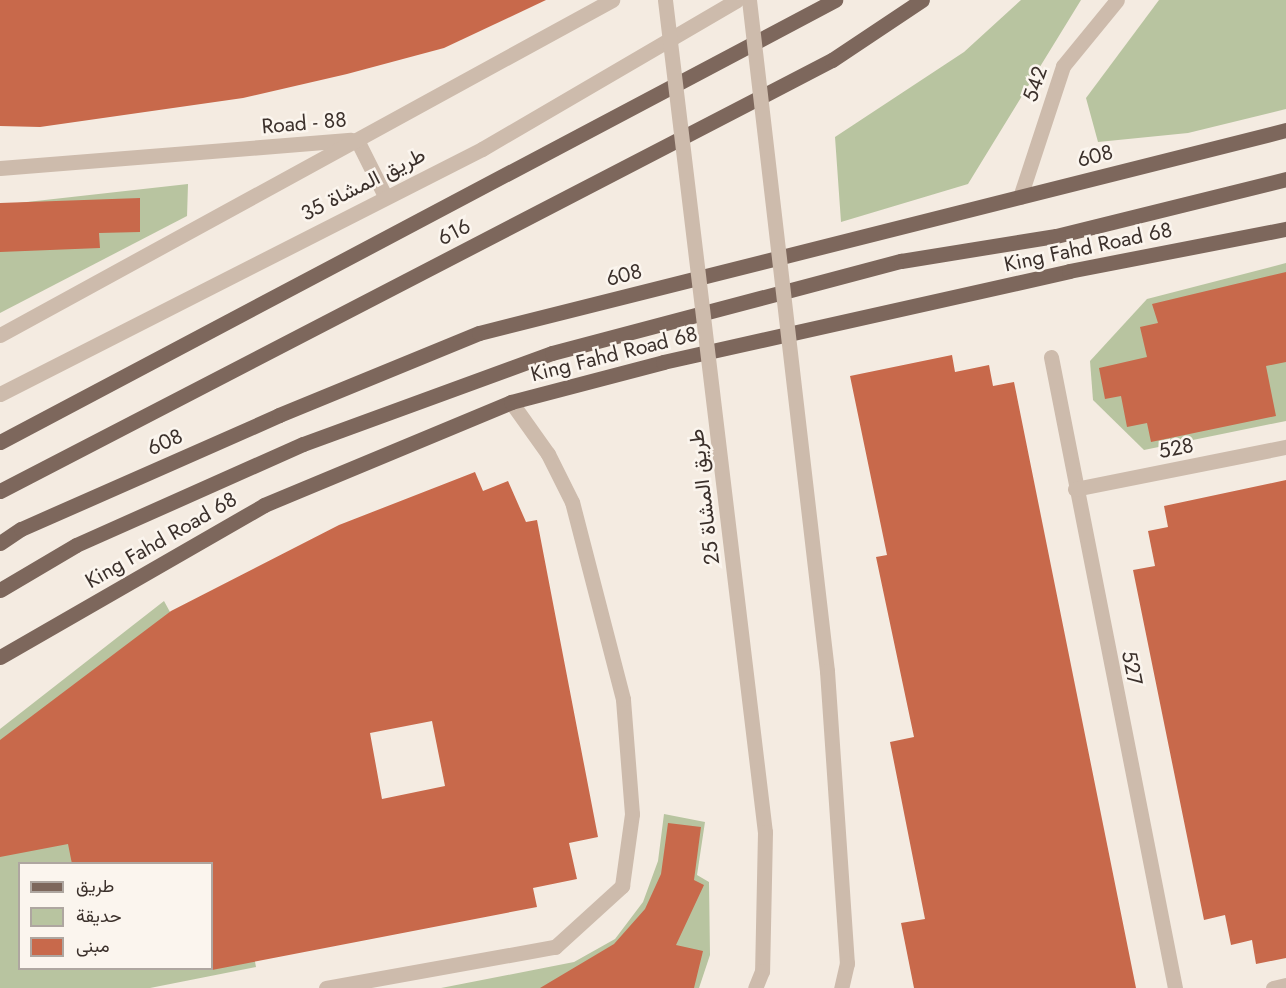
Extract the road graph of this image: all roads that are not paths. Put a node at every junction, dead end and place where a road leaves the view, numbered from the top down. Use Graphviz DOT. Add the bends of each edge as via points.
graph roads {
  1 [pos="612,0"];
  2 [pos="665,0"];
  3 [pos="737,0"];
  4 [pos="749,0"];
  5 [pos="835,0"];
  6 [pos="922,0"];
  7 [pos="1116,0"];
  8 [pos="1286,130"];
  9 [pos="357,140"];
  10 [pos="0,168"];
  11 [pos="1286,179"];
  12 [pos="385,196"];
  13 [pos="1020,197"];
  14 [pos="1286,229"];
  15 [pos="0,335"];
  16 [pos="1051,357"];
  17 [pos="0,394"];
  18 [pos="511,402"];
  19 [pos="0,441"];
  20 [pos="1286,447"];
  21 [pos="1075,489"];
  22 [pos="0,491"];
  23 [pos="0,543"];
  24 [pos="0,590"];
  25 [pos="0,657"];
  26 [pos="1286,986"];
  27 [pos="326,988"];
  28 [pos="755,988"];
  29 [pos="841,988"];
  30 [pos="1175,988"];
  31 [pos="1273,988"];
  1 -- 9 [label="street, Road - 88"];
  2 -- 28 [label="street, طريق المشاة 25, bridge" via="765,832 762,971"];
  3 -- 12 [label="street, طريق المشاة 35" via="482,149"];
  4 -- 29 [label="street, bridge" via="827,671 847,963"];
  5 -- 19 [label="main road, 616"];
  6 -- 22 [label="main road, 616" via="832,60"];
  7 -- 13 [label="street, 542" via="1063,66"];
  8 -- 13 [label="main road, 608"];
  9 -- 10 [label="street, Road - 88"];
  9 -- 12 [label="street"];
  9 -- 15 [label="street"];
  11 -- 24 [label="main road, King Fahd Road 68" via="1056,236 901,261 552,353 303,444 76,545"];
  12 -- 17 [label="street, طريق المشاة 35"];
  13 -- 23 [label="main road, 608" via="479,333 269,420 21,529"];
  14 -- 18 [label="main road, King Fahd Road 68" via="1045,276 663,362"];
  16 -- 21 [label="street, 527"];
  18 -- 25 [label="main road, King Fahd Road 68" via="264,505"];
  18 -- 27 [label="street" via="548,454 572,502 623,699 632,814 622,886 555,947"];
  20 -- 21 [label="street, 528"];
  21 -- 30 [label="street, 527"];
  26 -- 31 [label="street"];
}
